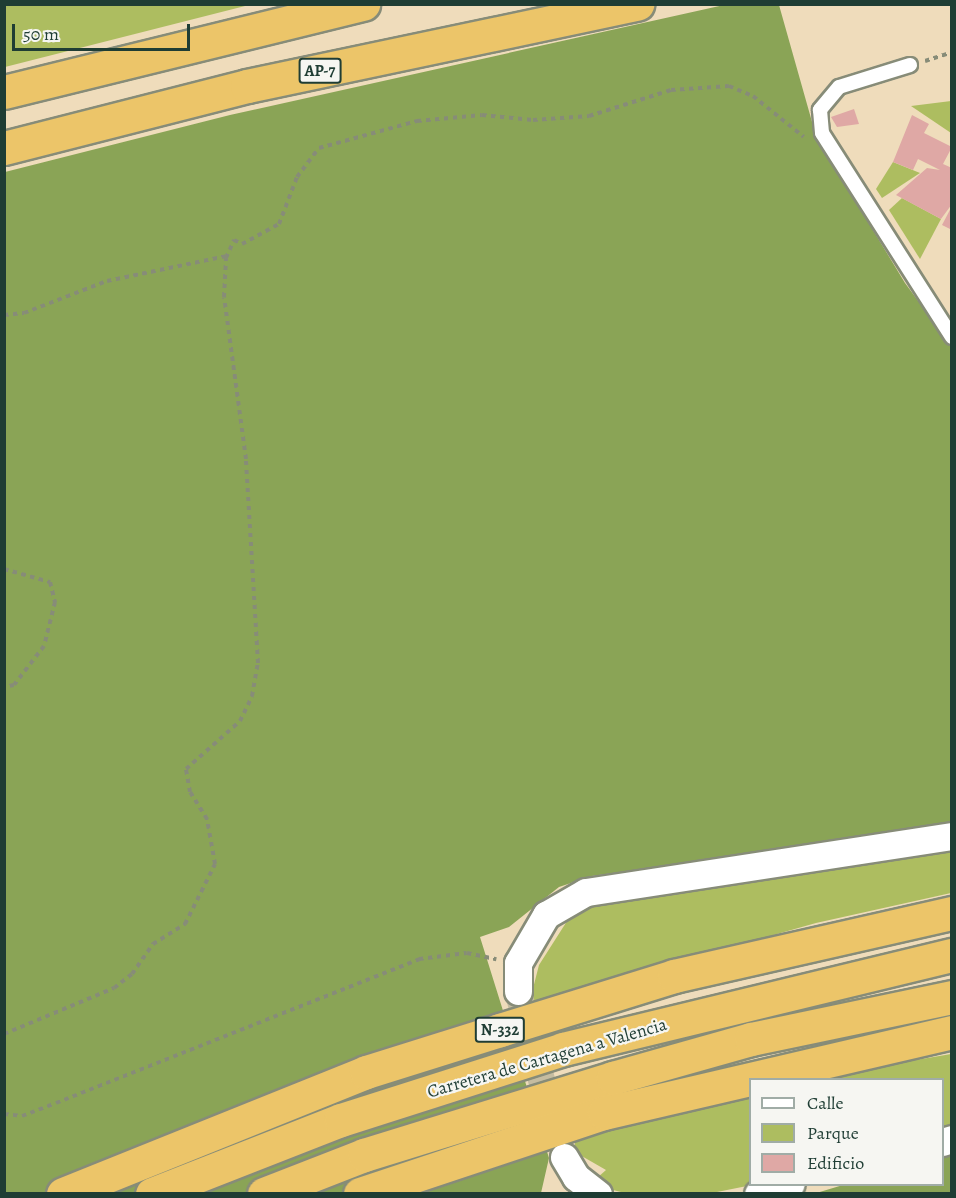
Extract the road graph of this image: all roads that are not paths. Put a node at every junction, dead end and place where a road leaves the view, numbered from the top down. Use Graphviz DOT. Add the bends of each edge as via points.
graph roads {
  1 [pos="363,4"];
  2 [pos="637,4"];
  3 [pos="910,65"];
  4 [pos="4,92"];
  5 [pos="4,148"];
  6 [pos="951,337"];
  7 [pos="951,836"];
  8 [pos="951,913"];
  9 [pos="951,955"];
  10 [pos="518,991"];
  11 [pos="951,997"];
  12 [pos="951,1032"];
  13 [pos="754,1078"];
  14 [pos="749,1079"];
  15 [pos="564,1157"];
  16 [pos="786,1186"];
  17 [pos="63,1194"];
  18 [pos="152,1194"];
  19 [pos="264,1194"];
  20 [pos="360,1194"];
  21 [pos="598,1194"];
  22 [pos="758,1194"];
  1 -- 4 [label="highway"];
  2 -- 5 [label="highway, AP-7" via="248,86"];
  3 -- 6 [label="lane" via="839,87 826,97 820,110 822,133"];
  7 -- 10 [label="street" via="586,892 546,915 518,963"];
  8 -- 17 [label="highway, N-332" via="674,976 366,1072"];
  9 -- 18 [label="highway, Carretera de Cartagena a Valencia / N-332" via="563,1049 341,1120"];
  11 -- 19 [label="highway, Carretera de Cartagena a Valencia" via="751,1039 625,1074 364,1155"];
  12 -- 13 [label="highway"];
  14 -- 20 [label="highway" via="604,1113"];
  15 -- 21 [label="street" via="576,1177"];
  16 -- 22 [label="street"];
}
